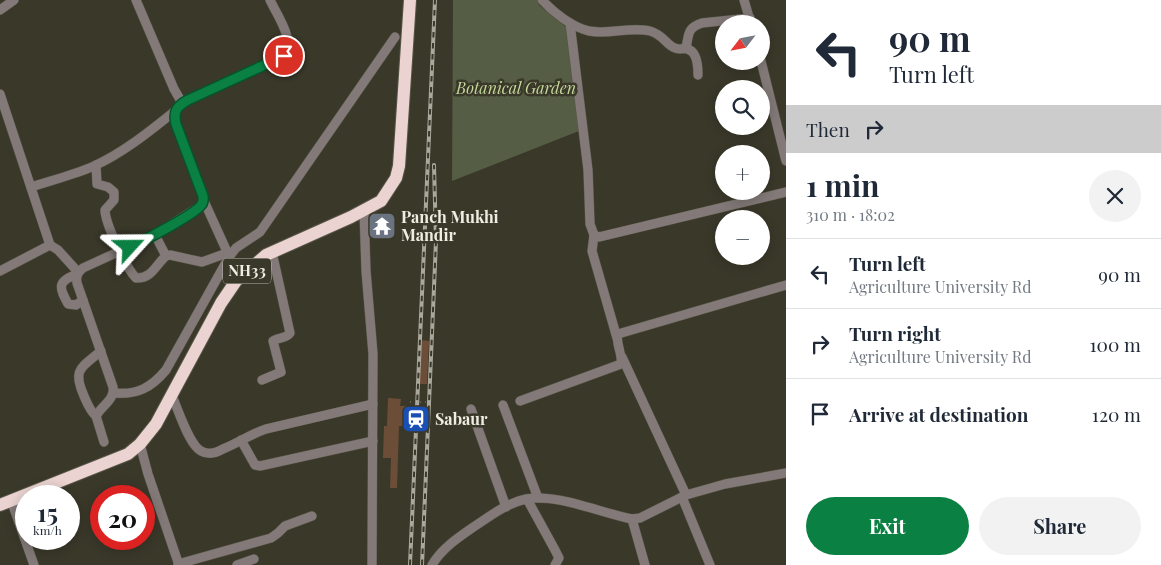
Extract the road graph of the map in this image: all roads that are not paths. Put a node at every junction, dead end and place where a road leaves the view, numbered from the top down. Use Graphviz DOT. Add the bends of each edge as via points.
graph roads {
  1 [pos="14,0"];
  2 [pos="136,0"];
  3 [pos="270,0"];
  4 [pos="410,0"];
  5 [pos="542,0"];
  6 [pos="744,0"];
  7 [pos="0,10"];
  8 [pos="748,15"];
  9 [pos="715,22"];
  10 [pos="570,23"];
  11 [pos="395,38"];
  12 [pos="686,48"];
  13 [pos="763,70"];
  14 [pos="698,75"];
  15 [pos="0,94"];
  16 [pos="182,103"];
  17 [pos="175,111"];
  18 [pos="786,161"];
  19 [pos="96,165"];
  20 [pos="31,187"];
  21 [pos="786,192"];
  22 [pos="204,201"];
  23 [pos="364,211"];
  24 [pos="155,235"];
  25 [pos="594,235"];
  26 [pos="50,245"];
  27 [pos="120,252"];
  28 [pos="272,252"];
  29 [pos="228,255"];
  30 [pos="166,256"];
  31 [pos="0,270"];
  32 [pos="77,274"];
  33 [pos="786,286"];
  34 [pos="83,300"];
  35 [pos="617,338"];
  36 [pos="101,351"];
  37 [pos="622,357"];
  38 [pos="262,380"];
  39 [pos="114,393"];
  40 [pos="172,396"];
  41 [pos="520,401"];
  42 [pos="373,404"];
  43 [pos="503,405"];
  44 [pos="471,409"];
  45 [pos="96,416"];
  46 [pos="241,440"];
  47 [pos="373,441"];
  48 [pos="104,442"];
  49 [pos="140,444"];
  50 [pos="786,473"];
  51 [pos="684,496"];
  52 [pos="538,498"];
  53 [pos="527,499"];
  54 [pos="5,502"];
  55 [pos="506,507"];
  56 [pos="312,516"];
  57 [pos="632,519"];
  58 [pos="254,559"];
  59 [pos="178,564"];
  60 [pos="34,565"];
  61 [pos="236,565"];
  62 [pos="372,565"];
  63 [pos="432,565"];
  64 [pos="554,565"];
  65 [pos="645,565"];
  66 [pos="710,565"];
  1 -- 7 [label="street"];
  2 -- 16 [label="street"];
  3 -- 16 [label="street" via="286,34 288,47 284,56"];
  4 -- 23 [label="highway, NH33" via="399,166 389,190 381,200"];
  5 -- 10 [label="street"];
  6 -- 8 [label="street"];
  9 -- 12 [label="street" via="702,23 690,30"];
  10 -- 12 [label="street" via="601,32 634,29 652,32 676,48"];
  10 -- 25 [label="street" via="588,170 590,224"];
  11 -- 29 [label="street" via="260,232"];
  12 -- 14 [label="street" via="697,60"];
  13 -- 18 [label="street"];
  15 -- 20 [label="street"];
  16 -- 17 [label="street"];
  17 -- 19 [label="street"];
  17 -- 22 [label="street" via="176,124"];
  19 -- 20 [label="street"];
  19 -- 27 [label="street" via="97,184 114,192 114,200 105,213"];
  20 -- 26 [label="street"];
  21 -- 25 [label="street" via="599,237"];
  22 -- 24 [label="street"];
  22 -- 29 [label="street"];
  23 -- 28 [label="highway, NH33"];
  23 -- 42 [label="street"];
  24 -- 27 [label="street"];
  24 -- 30 [label="street"];
  25 -- 35 [label="street" via="592,251"];
  26 -- 31 [label="street"];
  26 -- 32 [label="street"];
  27 -- 30 [label="street" via="136,278 154,271"];
  27 -- 32 [label="street"];
  28 -- 38 [label="street" via="290,333 273,342 280,374"];
  28 -- 40 [label="highway, NH33" via="236,281"];
  29 -- 30 [label="street" via="202,262"];
  29 -- 39 [label="street" via="166,370 146,388 129,394"];
  32 -- 34 [label="street"];
  32 -- 34 [label="street" via="63,281 61,288 68,304 76,305"];
  33 -- 35 [label="street" via="624,332"];
  34 -- 36 [label="street"];
  35 -- 37 [label="street"];
  36 -- 39 [label="street"];
  36 -- 45 [label="street" via="84,366 78,377"];
  37 -- 41 [label="street" via="621,364 616,367"];
  37 -- 51 [label="street"];
  39 -- 45 [label="street"];
  40 -- 46 [label="street" via="197,449 216,452"];
  40 -- 49 [label="highway, NH33"];
  42 -- 46 [label="street" via="266,429"];
  42 -- 47 [label="street"];
  43 -- 52 [label="street"];
  44 -- 55 [label="street"];
  45 -- 48 [label="street"];
  46 -- 47 [label="street" via="252,461 260,466"];
  47 -- 62 [label="street"];
  49 -- 54 [label="highway, NH33" via="128,454"];
  49 -- 59 [label="street"];
  50 -- 51 [label="street" via="725,484"];
  51 -- 57 [label="street"];
  51 -- 66 [label="street"];
  52 -- 53 [label="street"];
  52 -- 57 [label="street"];
  53 -- 55 [label="street"];
  53 -- 64 [label="street" via="559,558"];
  54 -- 60 [label="street"];
  55 -- 63 [label="street" via="450,544"];
  56 -- 59 [label="street" via="285,526 271,538"];
  57 -- 65 [label="street"];
  58 -- 61 [label="street"];
}
